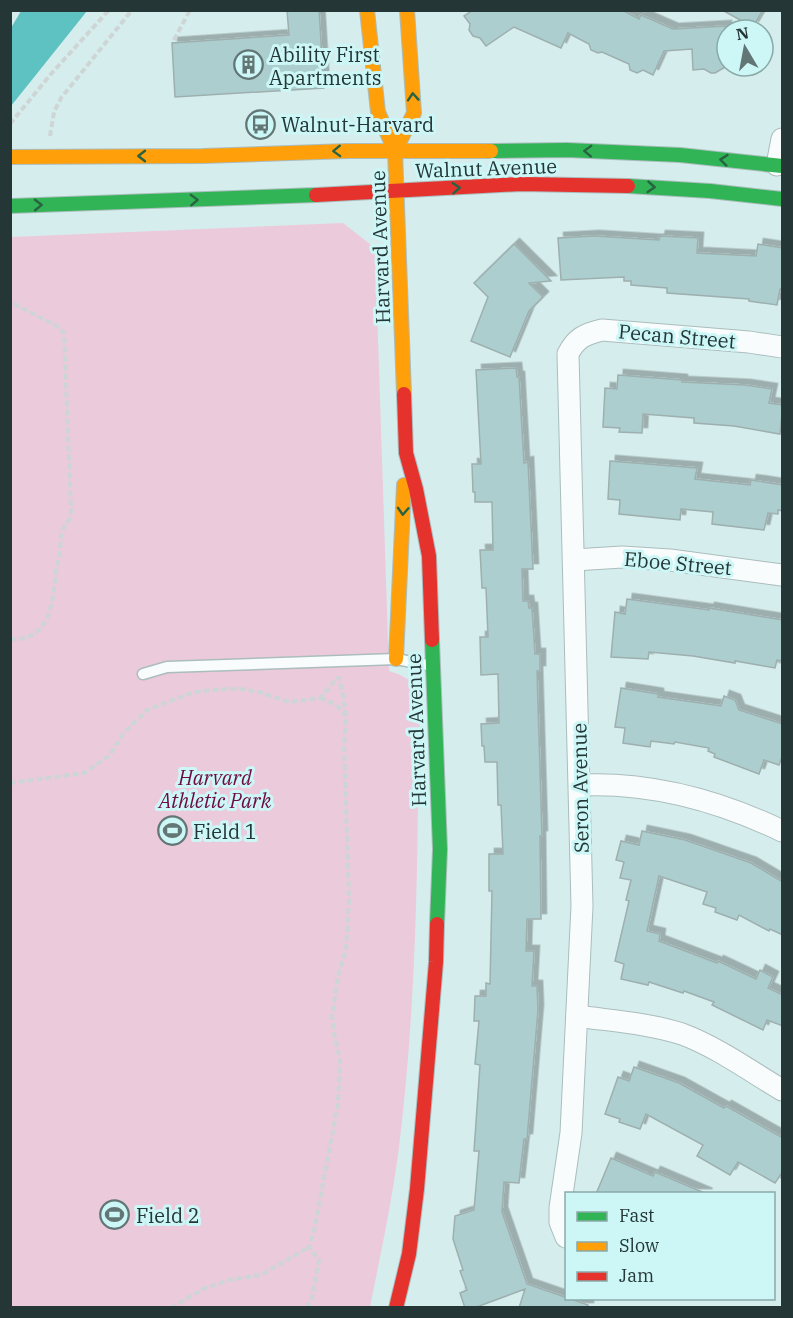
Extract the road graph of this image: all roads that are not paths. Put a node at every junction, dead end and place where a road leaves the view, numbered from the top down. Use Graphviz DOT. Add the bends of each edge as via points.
graph roads {
  1 [pos="367,10"];
  2 [pos="407,10"];
  3 [pos="783,138"];
  4 [pos="395,151"];
  5 [pos="10,157"];
  6 [pos="780,166"];
  7 [pos="398,191"];
  8 [pos="783,200"];
  9 [pos="10,206"];
  10 [pos="574,341"];
  11 [pos="783,347"];
  12 [pos="406,453"];
  13 [pos="574,560"];
  14 [pos="783,575"];
  15 [pos="396,659"];
  16 [pos="433,666"];
  17 [pos="143,674"];
  18 [pos="580,785"];
  19 [pos="783,831"];
  20 [pos="577,1016"];
  21 [pos="783,1090"];
  22 [pos="565,1236"];
  23 [pos="396,1308"];
  1 -- 4 [label="main road, Harvard Avenue" via="378,112"];
  4 -- 2 [label="main road, Harvard Avenue, one-way" via="414,113"];
  3 -- 6 [label="street"];
  4 -- 5 [label="main road, Walnut Avenue, one-way"];
  6 -- 4 [label="main road, Walnut Avenue, one-way" via="624,152"];
  4 -- 7 [label="main road, Harvard Avenue"];
  7 -- 8 [label="main road, Walnut Avenue, one-way" via="585,184 710,191"];
  9 -- 7 [label="main road, Walnut Avenue, one-way"];
  7 -- 12 [label="main road, Harvard Avenue"];
  10 -- 11 [label="street, Pecan Street" via="602,330"];
  10 -- 13 [label="street, Seron Avenue" via="567,369"];
  12 -- 15 [label="main road, one-way"];
  12 -- 16 [label="main road, Harvard Avenue" via="429,556"];
  13 -- 14 [label="street, Eboe Street" via="670,560"];
  13 -- 18 [label="street, Seron Avenue"];
  15 -- 16 [label="lane"];
  15 -- 17 [label="lane" via="167,668"];
  16 -- 23 [label="main road, Harvard Avenue" via="441,849 436,962 416,1200"];
  18 -- 19 [label="street" via="666,791 738,812"];
  18 -- 20 [label="street, Seron Avenue" via="582,906"];
  20 -- 21 [label="street" via="645,1025 682,1035"];
  20 -- 22 [label="street, Seron Avenue" via="571,1133 560,1208"];
}
